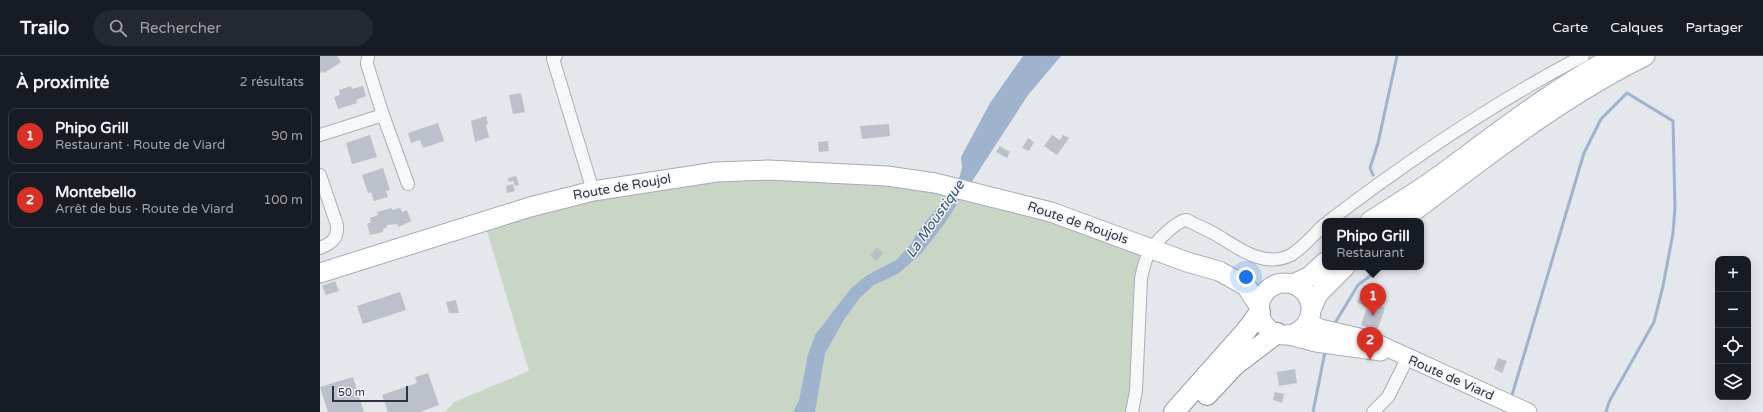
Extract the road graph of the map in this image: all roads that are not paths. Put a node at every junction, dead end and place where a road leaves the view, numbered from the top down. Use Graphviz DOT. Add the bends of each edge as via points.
graph roads {
  1 [pos="368,56"];
  2 [pos="556,56"];
  3 [pos="1583,56"];
  4 [pos="1615,56"];
  5 [pos="1645,56"];
  6 [pos="383,115"];
  7 [pos="320,135"];
  8 [pos="320,175"];
  9 [pos="935,183"];
  10 [pos="408,184"];
  11 [pos="593,191"];
  12 [pos="1333,218"];
  13 [pos="1375,218"];
  14 [pos="1405,218"];
  15 [pos="1322,227"];
  16 [pos="320,248"];
  17 [pos="1152,249"];
  18 [pos="1322,265"];
  19 [pos="1342,270"];
  20 [pos="1219,271"];
  21 [pos="320,273"];
  22 [pos="1288,283"];
  23 [pos="1260,309"];
  24 [pos="1310,314"];
  25 [pos="1281,334"];
  26 [pos="1402,356"];
  27 [pos="1132,412"];
  28 [pos="1174,412"];
  29 [pos="1192,412"];
  30 [pos="1373,412"];
  31 [pos="1528,412"];
  1 -- 6 [label="street" via="367,64"];
  2 -- 11 [label="street" via="553,58 554,62"];
  3 -- 12 [label="street" via="1489,110 1389,175"];
  4 -- 13 [label="main road" via="1535,104 1435,179"];
  5 -- 14 [label="main road" via="1591,84 1547,112"];
  6 -- 7 [label="street"];
  6 -- 10 [label="street"];
  8 -- 16 [label="street" via="338,234 334,241"];
  9 -- 11 [label="main road, Route de Roujol" via="887,176 768,170 716,172"];
  9 -- 17 [label="main road, Route de Roujols" via="1051,212"];
  11 -- 21 [label="main road, Route de Roujol" via="530,207"];
  15 -- 17 [label="street" via="1299,249 1279,258 1264,259 1250,255 1187,220 1176,224"];
  17 -- 20 [label="main road, Route de Roujols"];
  17 -- 27 [label="street" via="1143,266 1141,279 1136,391"];
  18 -- 22 [label="main road" via="1310,276"];
  19 -- 24 [label="main road" via="1318,294"];
  20 -- 22 [label="main road, Route de Roujols"];
  20 -- 23 [label="main road, Route de Roujols" via="1246,286"];
  22 -- 23 [label="main road" via="1266,291"];
  22 -- 24 [label="main road" via="1304,291 1311,303"];
  23 -- 25 [label="main road" via="1264,323"];
  23 -- 28 [label="highway" via="1245,332"];
  24 -- 25 [label="main road" via="1300,330"];
  24 -- 26 [label="main road, Route de Viard" via="1313,324 1320,328 1368,339"];
  25 -- 26 [label="main road, Route de Viard" via="1316,343"];
  25 -- 29 [label="highway" via="1235,365"];
  26 -- 30 [label="street" via="1388,397"];
  26 -- 31 [label="main road, Route de Viard"];
}
